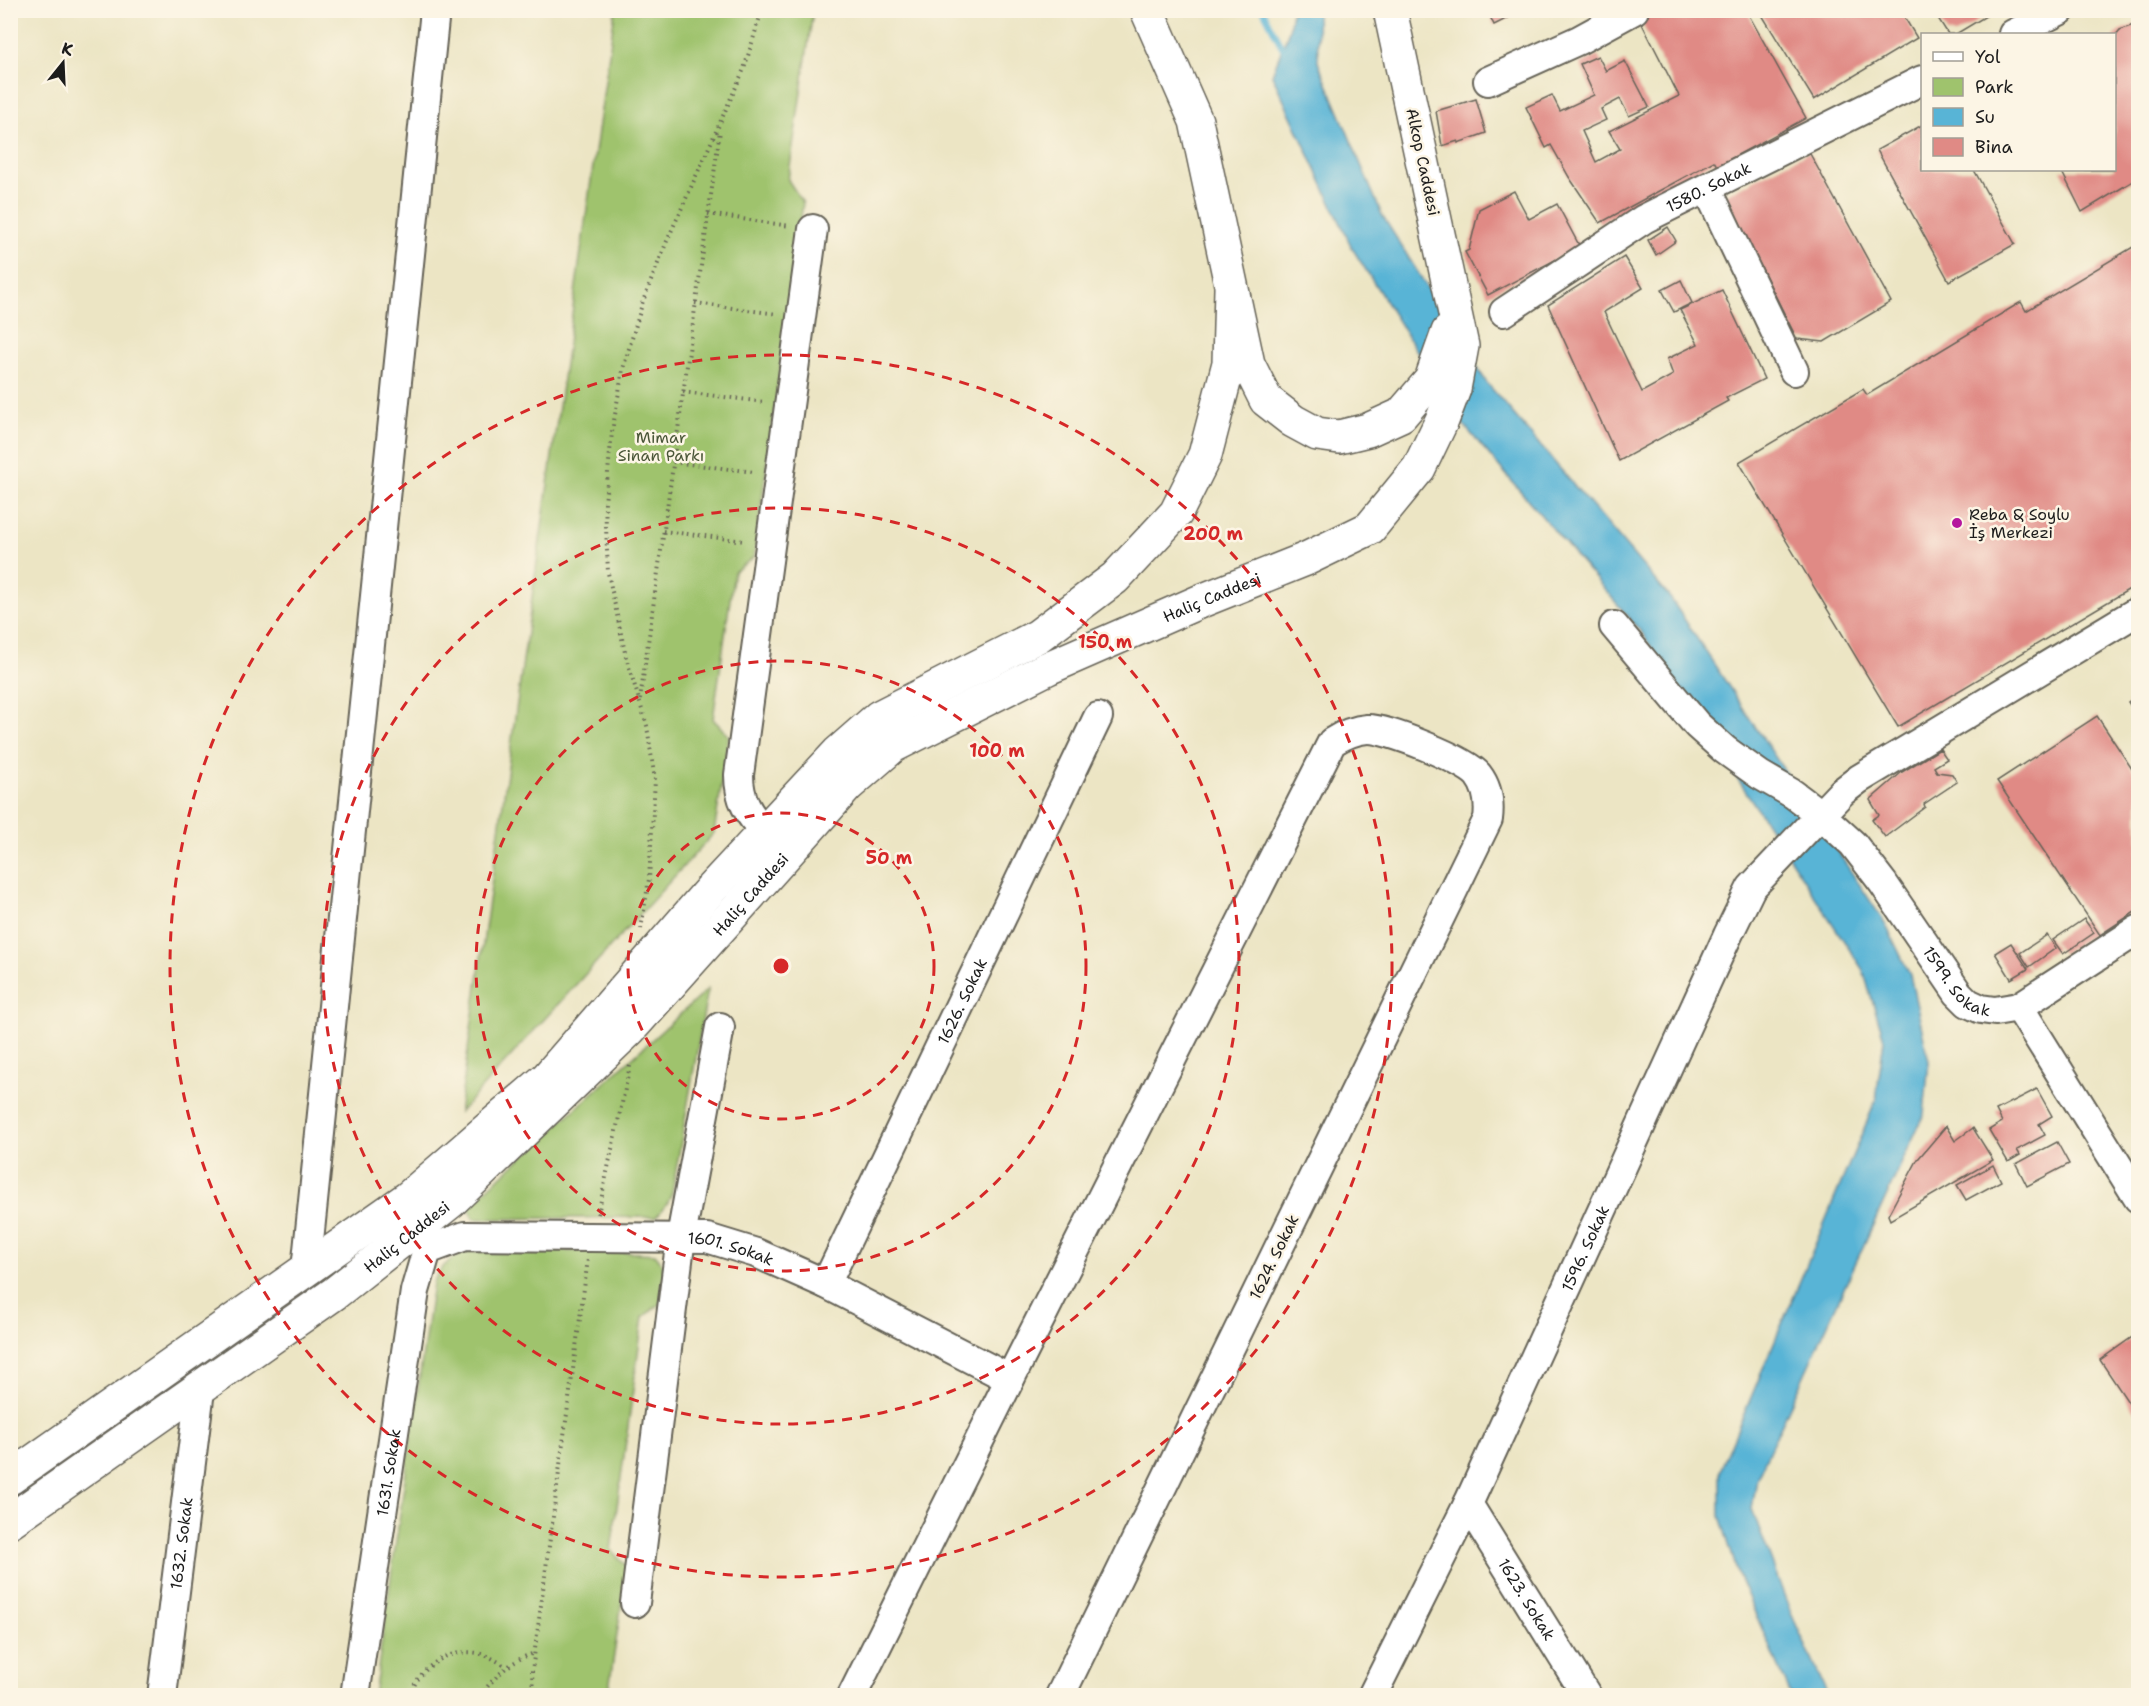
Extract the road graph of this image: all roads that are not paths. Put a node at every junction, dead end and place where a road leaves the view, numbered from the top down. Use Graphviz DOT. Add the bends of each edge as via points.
graph roads {
  1 [pos="435,10"];
  2 [pos="1146,10"];
  3 [pos="1390,10"];
  4 [pos="1634,10"];
  5 [pos="2061,10"];
  6 [pos="2015,33"];
  7 [pos="1488,81"];
  8 [pos="1921,81"];
  9 [pos="1707,188"];
  10 [pos="813,229"];
  11 [pos="1231,290"];
  12 [pos="1504,312"];
  13 [pos="1455,314"];
  14 [pos="1794,371"];
  15 [pos="2139,611"];
  16 [pos="1614,626"];
  17 [pos="1098,717"];
  18 [pos="1821,815"];
  19 [pos="765,831"];
  20 [pos="2139,930"];
  21 [pos="2019,1007"];
  22 [pos="720,1027"];
  23 [pos="2139,1198"];
  24 [pos="405,1235"];
  25 [pos="681,1237"];
  26 [pos="306,1270"];
  27 [pos="826,1284"];
  28 [pos="1010,1379"];
  29 [pos="200,1390"];
  30 [pos="10,1478"];
  31 [pos="1468,1504"];
  32 [pos="10,1521"];
  33 [pos="635,1603"];
  34 [pos="162,1695"];
  35 [pos="355,1695"];
  36 [pos="852,1695"];
  37 [pos="1060,1695"];
  38 [pos="1372,1695"];
  39 [pos="1587,1695"];
  1 -- 26 [label="street"];
  2 -- 11 [label="main road" via="1196,121"];
  3 -- 13 [label="main road, Alkop Caddesi"];
  4 -- 7 [label="street"];
  5 -- 6 [label="street"];
  8 -- 9 [label="street, 1580. Sokak"];
  9 -- 12 [label="street, 1580. Sokak" via="1644,219"];
  9 -- 14 [label="street"];
  10 -- 19 [label="street" via="739,775 746,809"];
  11 -- 13 [label="main road" via="1248,364 1266,400 1293,422 1317,434 1339,437 1368,430 1401,415 1431,380"];
  11 -- 19 [label="main road, Haliç Caddesi" via="1229,363 1205,455 1176,513 1115,578 1038,636 879,717 837,753"];
  13 -- 24 [label="main road, Haliç Caddesi" via="1462,346 1454,389 1443,418 1419,468 1370,528 1048,668 893,746 847,786 620,1038 450,1202"];
  15 -- 18 [label="street, 1596. Sokak" via="1859,779"];
  16 -- 18 [label="street, 1599. Sokak" via="1697,725 1725,750"];
  17 -- 27 [label="street, 1626. Sokak"];
  18 -- 21 [label="street, 1599. Sokak" via="1853,844 1963,998 1981,1009"];
  18 -- 31 [label="street, 1596. Sokak" via="1751,888"];
  19 -- 24 [label="main road, Haliç Caddesi" via="548,1078 408,1198"];
  20 -- 21 [label="street, 1599. Sokak"];
  21 -- 23 [label="street"];
  22 -- 25 [label="street"];
  24 -- 25 [label="street, 1601. Sokak"];
  24 -- 26 [label="main road, Haliç Caddesi"];
  24 -- 29 [label="main road, Haliç Caddesi" via="335,1293"];
  24 -- 35 [label="street, 1631. Sokak" via="415,1291"];
  25 -- 27 [label="street, 1601. Sokak" via="729,1244"];
  25 -- 33 [label="street"];
  26 -- 30 [label="main road, Haliç Caddesi"];
  27 -- 28 [label="street, 1601. Sokak"];
  28 -- 36 [label="street"];
  28 -- 37 [label="street, 1624. Sokak" via="1332,742 1354,731 1377,730 1471,768 1488,795 1488,819"];
  29 -- 32 [label="main road, Haliç Caddesi"];
  29 -- 34 [label="street, 1632. Sokak"];
  31 -- 38 [label="street, 1596. Sokak"];
  31 -- 39 [label="street, 1623. Sokak"];
}
